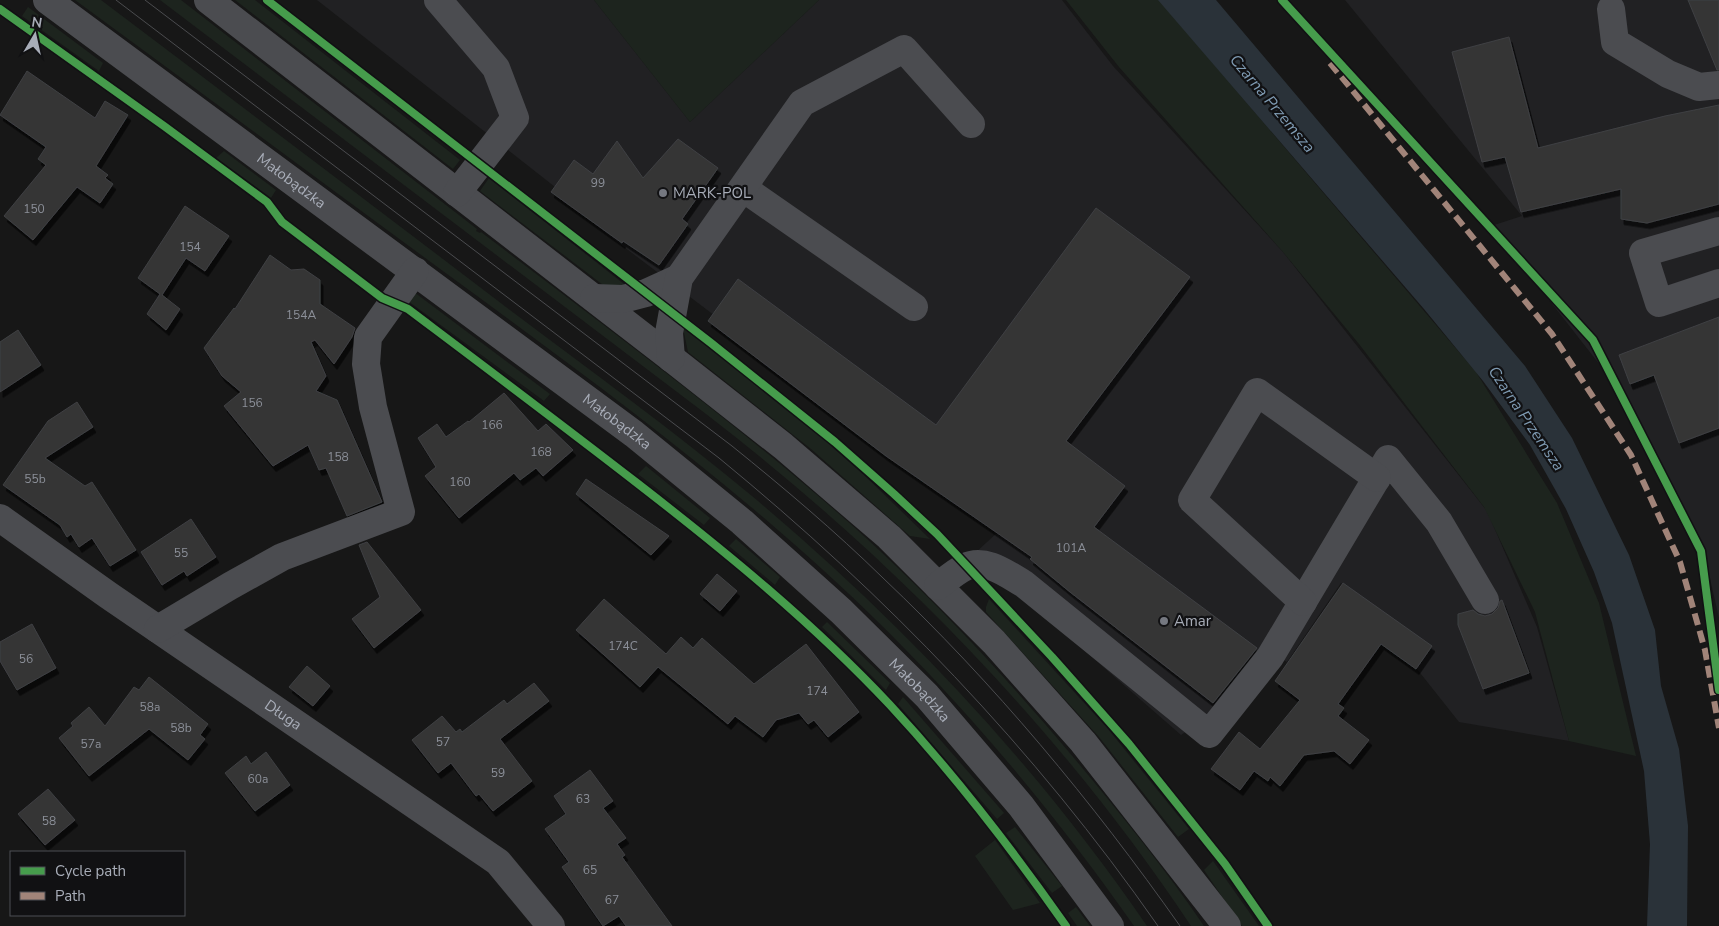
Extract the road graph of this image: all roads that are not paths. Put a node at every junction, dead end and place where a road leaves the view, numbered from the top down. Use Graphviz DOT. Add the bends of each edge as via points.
graph roads {
  1 [pos="47,0"];
  2 [pos="208,0"];
  3 [pos="438,0"];
  4 [pos="1611,9"];
  5 [pos="1719,85"];
  6 [pos="971,124"];
  7 [pos="743,188"];
  8 [pos="457,192"];
  9 [pos="1719,230"];
  10 [pos="415,272"];
  11 [pos="679,278"];
  12 [pos="1719,283"];
  13 [pos="594,298"];
  14 [pos="914,308"];
  15 [pos="672,358"];
  16 [pos="1377,478"];
  17 [pos="0,518"];
  18 [pos="938,586"];
  19 [pos="1485,600"];
  20 [pos="1303,602"];
  21 [pos="158,628"];
  22 [pos="551,926"];
  23 [pos="1110,926"];
  24 [pos="1227,926"];
  1 -- 10 [label="street, Małobądzka"];
  2 -- 8 [label="street"];
  3 -- 8 [label="street" via="496,68 515,118"];
  4 -- 5 [label="street" via="1616,42 1668,74 1699,86"];
  6 -- 7 [label="street" via="904,49 802,103"];
  7 -- 11 [label="street"];
  7 -- 14 [label="street"];
  8 -- 13 [label="street"];
  9 -- 12 [label="street" via="1643,253 1659,304"];
  10 -- 21 [label="street" via="368,337 366,364 372,407 401,512 282,557"];
  10 -- 23 [label="street, Małobądzka" via="634,434 742,522 841,611 927,696 959,733 1021,806"];
  11 -- 13 [label="street" via="623,299"];
  11 -- 15 [label="street" via="669,333"];
  13 -- 15 [label="street"];
  15 -- 18 [label="street" via="889,537"];
  16 -- 19 [label="street" via="1388,460 1439,522"];
  16 -- 20 [label="street"];
  16 -- 20 [label="street" via="1257,392 1196,492 1192,500"];
  17 -- 21 [label="street, Długa"];
  18 -- 20 [label="street" via="966,566 998,568 1024,584 1209,734 1270,657"];
  18 -- 24 [label="street" via="994,642 1083,742"];
  21 -- 22 [label="street, Długa" via="498,862"];
}
